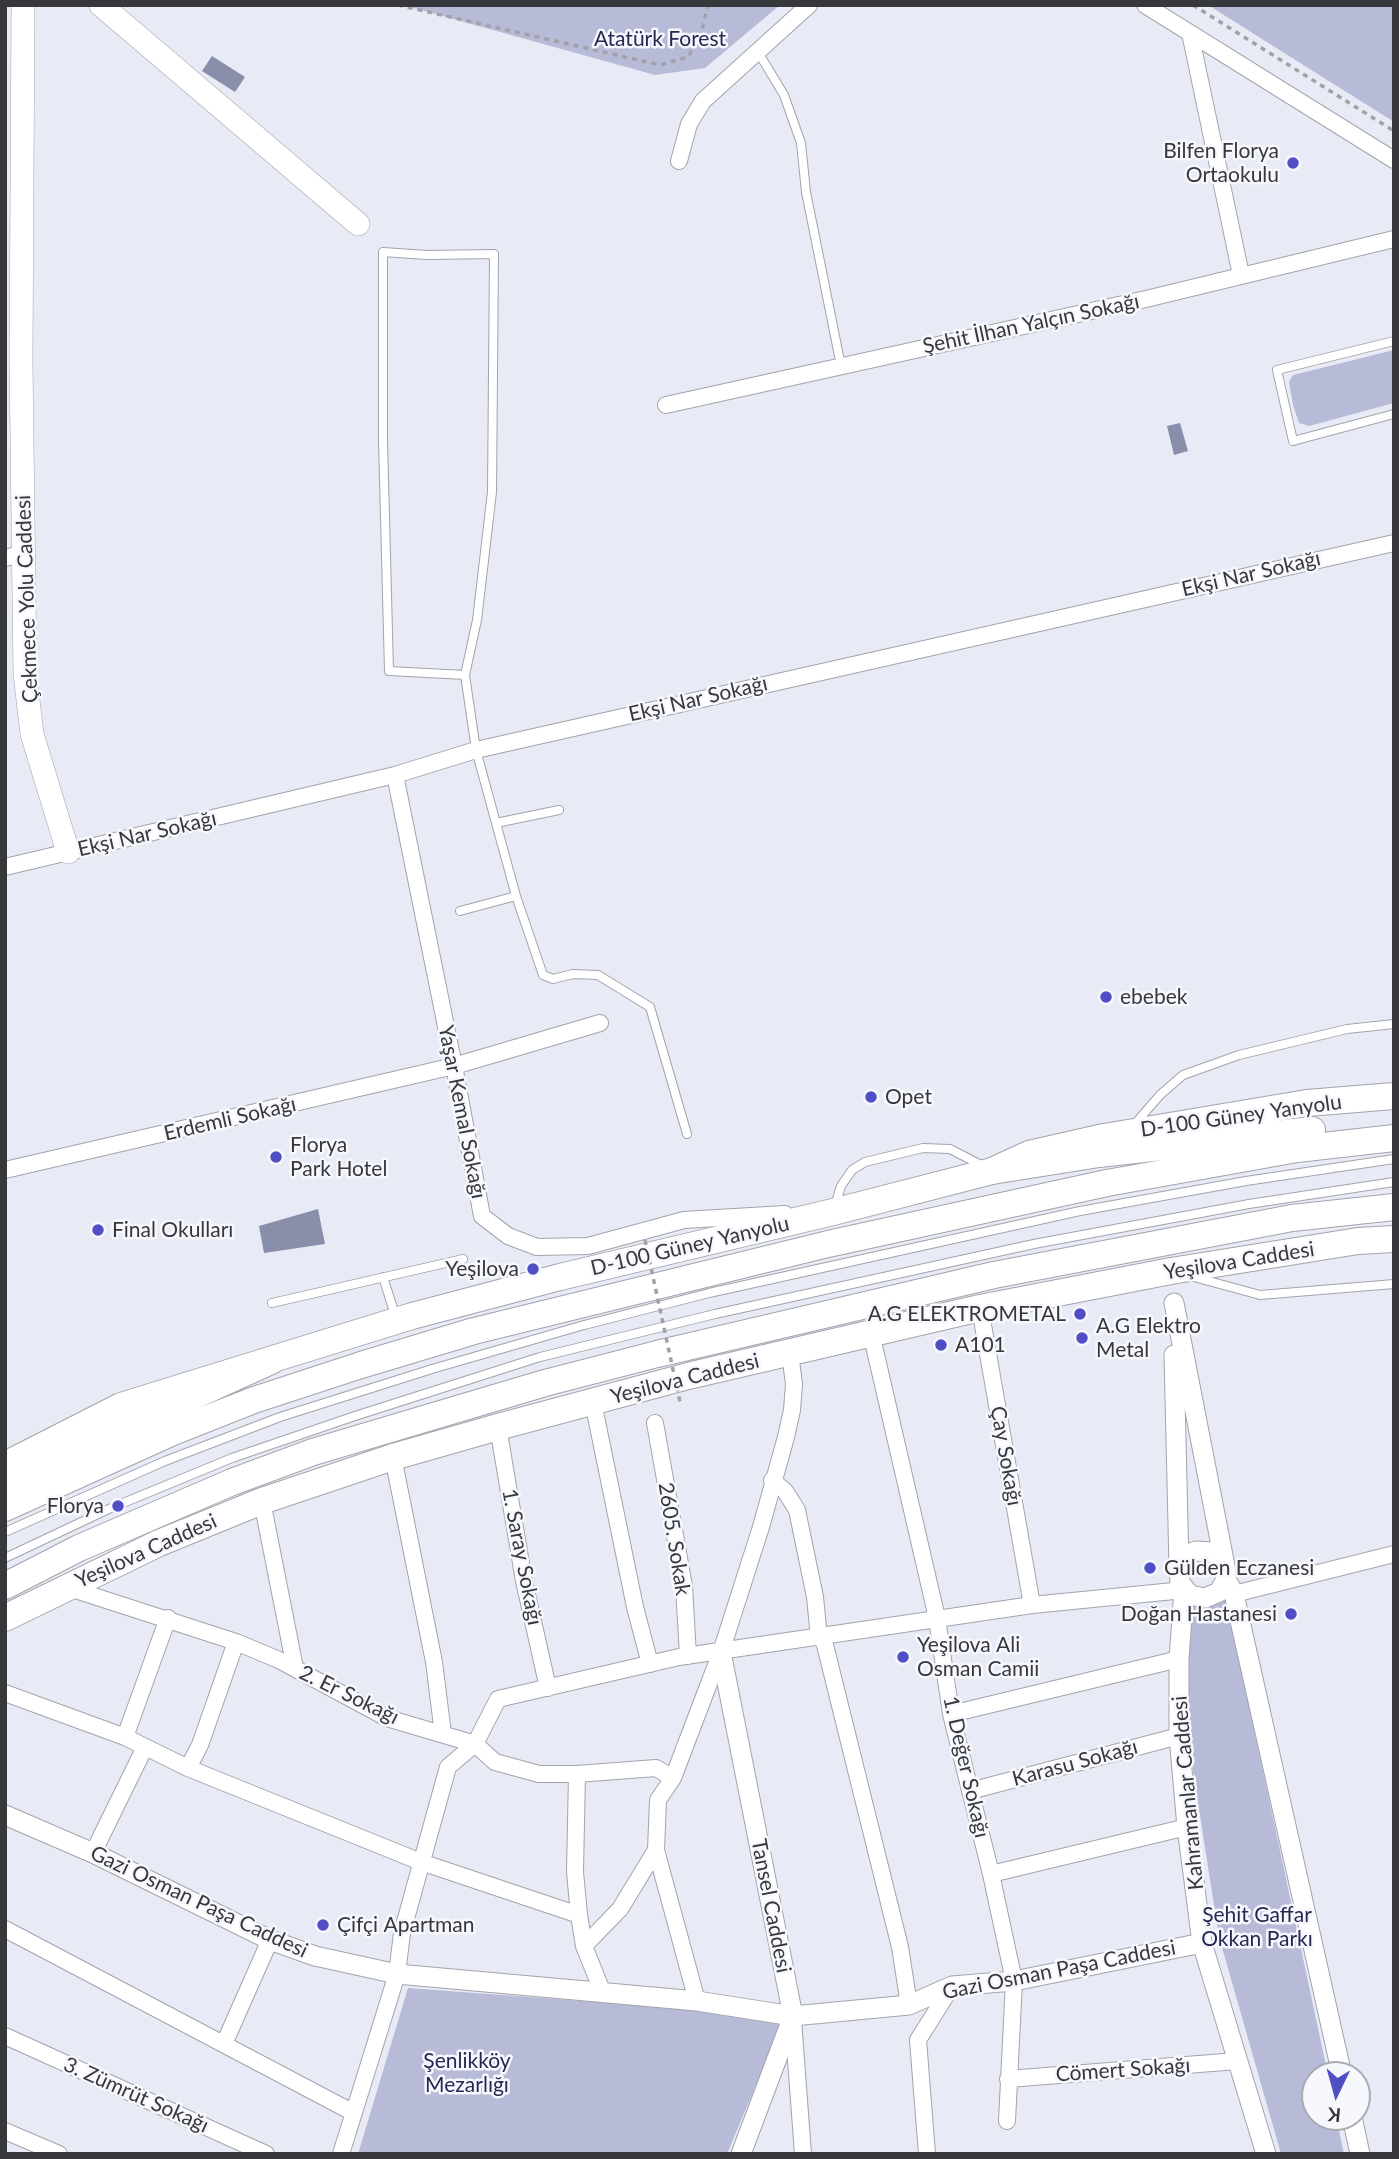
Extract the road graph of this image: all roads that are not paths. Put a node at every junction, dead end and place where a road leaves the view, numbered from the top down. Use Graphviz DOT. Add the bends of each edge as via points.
graph roads {
  1 [pos="23,5"];
  2 [pos="101,5"];
  3 [pos="809,5"];
  4 [pos="1145,5"];
  5 [pos="1190,33"];
  6 [pos="758,52"];
  7 [pos="1394,159"];
  8 [pos="679,161"];
  9 [pos="358,223"];
  10 [pos="1394,239"];
  11 [pos="1241,275"];
  12 [pos="1394,341"];
  13 [pos="13,365"];
  14 [pos="841,366"];
  15 [pos="666,405"];
  16 [pos="1394,414"];
  17 [pos="1394,543"];
  18 [pos="15,556"];
  19 [pos="465,675"];
  20 [pos="476,750"];
  21 [pos="395,775"];
  22 [pos="559,810"];
  23 [pos="496,823"];
  24 [pos="68,852"];
  25 [pos="5,867"];
  26 [pos="516,897"];
  27 [pos="460,911"];
  28 [pos="600,1023"];
  29 [pos="1394,1024"];
  30 [pos="454,1066"];
  31 [pos="1394,1096"];
  32 [pos="1394,1126"];
  33 [pos="1127,1133"];
  34 [pos="687,1135"];
  35 [pos="1394,1138"];
  36 [pos="1394,1160"];
  37 [pos="5,1170"];
  38 [pos="992,1171"];
  39 [pos="1394,1182"];
  40 [pos="1394,1207"];
  41 [pos="833,1212"];
  42 [pos="1394,1239"];
  43 [pos="463,1259"];
  44 [pos="1171,1271"];
  45 [pos="383,1277"];
  46 [pos="1394,1284"];
  47 [pos="272,1303"];
  48 [pos="1174,1303"];
  49 [pos="980,1308"];
  50 [pos="397,1321"];
  51 [pos="872,1333"];
  52 [pos="790,1353"];
  53 [pos="271,1361"];
  54 [pos="593,1402"];
  55 [pos="655,1423"];
  56 [pos="498,1427"];
  57 [pos="393,1457"];
  58 [pos="5,1465"];
  59 [pos="772,1480"];
  60 [pos="5,1488"];
  61 [pos="262,1501"];
  62 [pos="5,1508"];
  63 [pos="5,1532"];
  64 [pos="1393,1556"];
  65 [pos="5,1558"];
  66 [pos="1179,1567"];
  67 [pos="1228,1579"];
  68 [pos="5,1586"];
  69 [pos="66,1587"];
  70 [pos="1184,1590"];
  71 [pos="1032,1605"];
  72 [pos="5,1618"];
  73 [pos="168,1618"];
  74 [pos="937,1618"];
  75 [pos="821,1637"];
  76 [pos="236,1642"];
  77 [pos="721,1652"];
  78 [pos="688,1656"];
  79 [pos="1179,1660"];
  80 [pos="650,1664"];
  81 [pos="295,1668"];
  82 [pos="548,1688"];
  83 [pos="5,1693"];
  84 [pos="951,1714"];
  85 [pos="443,1734"];
  86 [pos="1179,1736"];
  87 [pos="125,1737"];
  88 [pos="475,1744"];
  89 [pos="145,1747"];
  90 [pos="188,1769"];
  91 [pos="577,1774"];
  92 [pos="673,1778"];
  93 [pos="970,1791"];
  94 [pos="5,1815"];
  95 [pos="1187,1827"];
  96 [pos="656,1850"];
  97 [pos="93,1853"];
  98 [pos="421,1862"];
  99 [pos="991,1874"];
  100 [pos="579,1915"];
  101 [pos="5,1929"];
  102 [pos="270,1940"];
  103 [pos="1202,1943"];
  104 [pos="584,1946"];
  105 [pos="397,1974"];
  106 [pos="1014,1982"];
  107 [pos="952,1986"];
  108 [pos="602,1991"];
  109 [pos="697,2001"];
  110 [pos="909,2004"];
  111 [pos="793,2016"];
  112 [pos="5,2036"];
  113 [pos="224,2044"];
  114 [pos="1339,2061"];
  115 [pos="1237,2062"];
  116 [pos="1008,2079"];
  117 [pos="354,2113"];
  118 [pos="1007,2121"];
  119 [pos="5,2131"];
  120 [pos="1355,2131"];
  121 [pos="59,2154"];
  122 [pos="267,2154"];
  123 [pos="341,2154"];
  124 [pos="741,2154"];
  125 [pos="803,2154"];
  126 [pos="927,2154"];
  127 [pos="1266,2154"];
  128 [pos="1360,2154"];
  1 -- 13 [label="main road, Çekmece Yolu Caddesi"];
  2 -- 9 [label="main road"];
  3 -- 6 [label="street"];
  4 -- 5 [label="street"];
  5 -- 7 [label="street"];
  5 -- 11 [label="street"];
  6 -- 8 [label="street" via="703,101 689,124"];
  6 -- 14 [label="lane" via="784,95 801,143 806,192"];
  10 -- 11 [label="street, Şehit İlhan Yalçın Sokağı"];
  11 -- 14 [label="street, Şehit İlhan Yalçın Sokağı"];
  12 -- 16 [label="lane" via="1277,370 1293,441"];
  13 -- 18 [label="main road, Çekmece Yolu Caddesi"];
  14 -- 15 [label="street, Şehit İlhan Yalçın Sokağı"];
  17 -- 20 [label="street, Ekşi Nar Sokağı"];
  18 -- 24 [label="main road, Çekmece Yolu Caddesi" via="32,734"];
  19 -- 19 [label="lane" via="477,620 492,492 494,254 383,252 389,671"];
  19 -- 20 [label="lane"];
  20 -- 21 [label="street, Ekşi Nar Sokağı"];
  20 -- 23 [label="lane"];
  21 -- 24 [label="street, Ekşi Nar Sokağı"];
  21 -- 30 [label="street, Yaşar Kemal Sokağı"];
  22 -- 23 [label="lane"];
  23 -- 26 [label="lane"];
  24 -- 25 [label="street, Ekşi Nar Sokağı"];
  26 -- 27 [label="lane"];
  26 -- 34 [label="lane" via="542,975 553,979 598,975 650,1007"];
  28 -- 30 [label="street, Erdemli Sokağı"];
  29 -- 33 [label="lane" via="1347,1029 1239,1055 1183,1075"];
  30 -- 37 [label="street, Erdemli Sokağı"];
  30 -- 41 [label="street, Yaşar Kemal Sokağı" via="482,1216 508,1237 537,1247 588,1246 684,1220"];
  31 -- 33 [label="main road, D-100 Güney Yanyolu" via="1307,1103"];
  32 -- 38 [label="main road" via="1293,1132"];
  33 -- 38 [label="main road, D-100 Güney Yanyolu" via="1029,1154"];
  35 -- 62 [label="main road" via="1297,1149 1095,1186 828,1244 474,1331 254,1400"];
  36 -- 63 [label="lane" via="1080,1211 584,1325 280,1418 165,1461"];
  38 -- 41 [label="main road, D-100 Güney Yanyolu"];
  38 -- 41 [label="lane" via="950,1149 923,1148 865,1161 841,1186"];
  39 -- 65 [label="lane" via="1047,1241 540,1357 232,1458"];
  40 -- 68 [label="main road" via="1292,1218 994,1275 545,1384 325,1448 232,1482 79,1548"];
  41 -- 50 [label="main road, D-100 Güney Yanyolu" via="608,1264"];
  42 -- 44 [label="main road, Yeşilova Caddesi"];
  43 -- 45 [label="lane"];
  44 -- 46 [label="lane" via="1260,1296"];
  44 -- 48 [label="street"];
  44 -- 49 [label="main road, Yeşilova Caddesi"];
  45 -- 47 [label="lane"];
  45 -- 50 [label="lane"];
  48 -- 66 [label="street"];
  48 -- 67 [label="street"];
  49 -- 51 [label="main road, Yeşilova Caddesi"];
  49 -- 71 [label="street, Çay Sokağı"];
  50 -- 53 [label="main road, D-100 Güney Yanyolu"];
  51 -- 52 [label="main road, Yeşilova Caddesi"];
  51 -- 74 [label="street, 1. Değer Sokağı"];
  52 -- 54 [label="main road, Yeşilova Caddesi"];
  52 -- 59 [label="street" via="792,1410"];
  53 -- 58 [label="main road, D-100 Güney Yanyolu" via="121,1406"];
  53 -- 60 [label="main road" via="62,1456"];
  54 -- 56 [label="main road, Yeşilova Caddesi"];
  54 -- 80 [label="street"];
  55 -- 78 [label="street, 2605. Sokak" via="684,1586"];
  56 -- 57 [label="main road, Yeşilova Caddesi"];
  56 -- 82 [label="street, 1. Saray Sokağı"];
  57 -- 61 [label="main road, Yeşilova Caddesi"];
  57 -- 85 [label="street" via="434,1662"];
  59 -- 75 [label="street" via="797,1510"];
  59 -- 77 [label="street"];
  61 -- 69 [label="main road, Yeşilova Caddesi"];
  61 -- 81 [label="street"];
  64 -- 67 [label="street"];
  66 -- 67 [label="street" via="1188,1554 1212,1552"];
  66 -- 70 [label="street"];
  67 -- 70 [label="street" via="1219,1592 1205,1598"];
  67 -- 114 [label="street"];
  69 -- 72 [label="main road, Yeşilova Caddesi"];
  69 -- 73 [label="street, 2. Er Sokağı"];
  70 -- 71 [label="street"];
  70 -- 79 [label="street, Kahramanlar Caddesi"];
  71 -- 74 [label="street"];
  73 -- 76 [label="street, 2. Er Sokağı"];
  73 -- 87 [label="street"];
  74 -- 75 [label="street"];
  74 -- 84 [label="street, 1. Değer Sokağı"];
  75 -- 77 [label="street"];
  75 -- 110 [label="street" via="897,1934"];
  76 -- 81 [label="street, 2. Er Sokağı"];
  76 -- 90 [label="street"];
  77 -- 78 [label="street"];
  77 -- 92 [label="street"];
  77 -- 111 [label="street, Tansel Caddesi"];
  78 -- 80 [label="street"];
  79 -- 84 [label="street"];
  79 -- 86 [label="street, Kahramanlar Caddesi"];
  80 -- 82 [label="street"];
  81 -- 85 [label="street, 2. Er Sokağı" via="387,1718"];
  82 -- 88 [label="street" via="498,1699"];
  83 -- 87 [label="street"];
  84 -- 93 [label="street, 1. Değer Sokağı"];
  85 -- 88 [label="street, 2. Er Sokağı"];
  86 -- 93 [label="street, Karasu Sokağı"];
  86 -- 95 [label="street, Kahramanlar Caddesi"];
  87 -- 89 [label="street"];
  88 -- 91 [label="street, 2. Er Sokağı" via="495,1762 539,1774"];
  88 -- 98 [label="street" via="448,1767"];
  89 -- 90 [label="street"];
  89 -- 97 [label="street"];
  90 -- 98 [label="street"];
  91 -- 92 [label="street, 2. Er Sokağı" via="656,1768"];
  91 -- 100 [label="street"];
  92 -- 96 [label="street" via="658,1800"];
  93 -- 99 [label="street, 1. Değer Sokağı"];
  94 -- 97 [label="street, Gazi Osman Paşa Caddesi"];
  95 -- 99 [label="street"];
  95 -- 103 [label="street, Kahramanlar Caddesi"];
  96 -- 104 [label="street" via="620,1909"];
  96 -- 109 [label="street"];
  97 -- 102 [label="street, Gazi Osman Paşa Caddesi"];
  98 -- 100 [label="street"];
  98 -- 105 [label="street" via="402,1933"];
  99 -- 106 [label="street, 1. Değer Sokağı"];
  100 -- 104 [label="street"];
  101 -- 113 [label="street"];
  102 -- 105 [label="street, Gazi Osman Paşa Caddesi" via="315,1956"];
  102 -- 113 [label="street"];
  103 -- 106 [label="street, Gazi Osman Paşa Caddesi"];
  103 -- 115 [label="street, Kahramanlar Caddesi"];
  104 -- 108 [label="street"];
  105 -- 108 [label="street, Gazi Osman Paşa Caddesi"];
  105 -- 117 [label="street"];
  106 -- 107 [label="street, Gazi Osman Paşa Caddesi"];
  106 -- 116 [label="street, 1. Değer Sokağı"];
  107 -- 110 [label="street, Gazi Osman Paşa Caddesi"];
  107 -- 126 [label="street" via="918,2040"];
  108 -- 109 [label="street, Gazi Osman Paşa Caddesi"];
  109 -- 111 [label="street, Gazi Osman Paşa Caddesi"];
  110 -- 111 [label="street, Gazi Osman Paşa Caddesi"];
  111 -- 124 [label="street"];
  111 -- 125 [label="street"];
  112 -- 122 [label="street, 3. Zümrüt Sokağı"];
  113 -- 117 [label="street"];
  115 -- 116 [label="street, Cömert Sokağı"];
  115 -- 127 [label="street, Kahramanlar Caddesi"];
  116 -- 118 [label="street, 1. Değer Sokağı"];
  117 -- 123 [label="street"];
  119 -- 121 [label="street"];
  120 -- 128 [label="street"];
}
